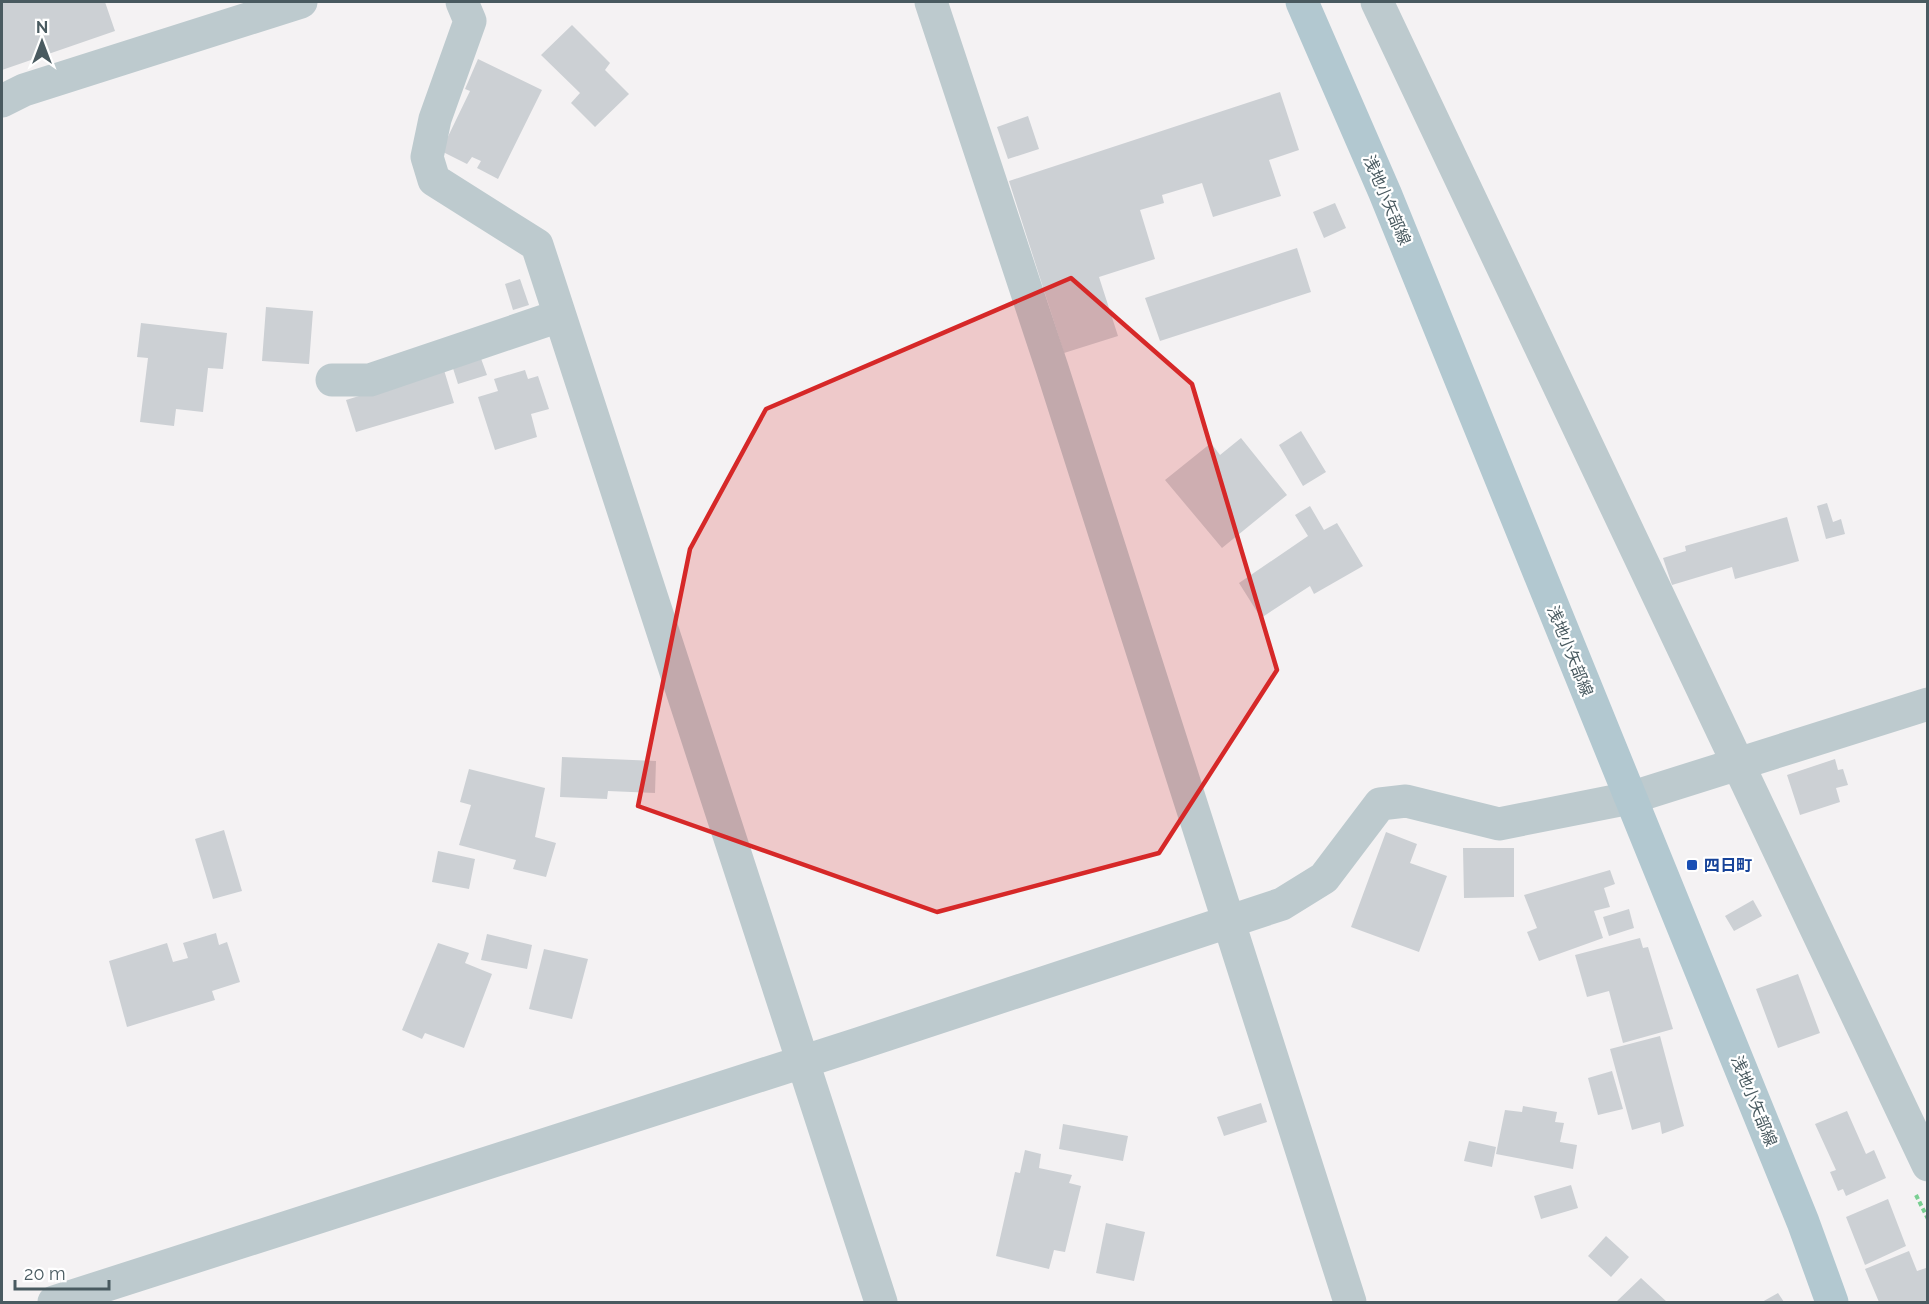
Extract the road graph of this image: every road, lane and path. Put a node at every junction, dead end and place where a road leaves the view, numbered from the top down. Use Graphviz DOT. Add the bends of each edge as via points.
graph roads {
  1 [pos="301,2"];
  2 [pos="462,2"];
  3 [pos="931,2"];
  4 [pos="1302,2"];
  5 [pos="1377,2"];
  6 [pos="2,101"];
  7 [pos="559,316"];
  8 [pos="332,380"];
  9 [pos="1928,704"];
  10 [pos="1737,765"];
  11 [pos="1630,798"];
  12 [pos="1228,922"];
  13 [pos="803,1059"];
  14 [pos="1928,1166"];
  15 [pos="54,1302"];
  16 [pos="881,1302"];
  17 [pos="1350,1302"];
  18 [pos="1832,1302"];
  1 -- 6 [label="street" via="24,90"];
  2 -- 7 [label="street" via="470,21 435,119 427,157 434,180 537,245"];
  3 -- 12 [label="street"];
  4 -- 11 [label="main road, 浅地小矢部線" via="1385,193"];
  5 -- 10 [label="street"];
  7 -- 8 [label="street" via="370,380"];
  7 -- 13 [label="street"];
  9 -- 10 [label="street"];
  10 -- 11 [label="street"];
  10 -- 14 [label="street"];
  11 -- 12 [label="street" via="1498,824 1406,801 1380,804 1323,878 1282,904"];
  11 -- 18 [label="main road, 浅地小矢部線" via="1799,1211"];
  12 -- 13 [label="street"];
  12 -- 17 [label="street"];
  13 -- 15 [label="street"];
  13 -- 16 [label="street"];
}
